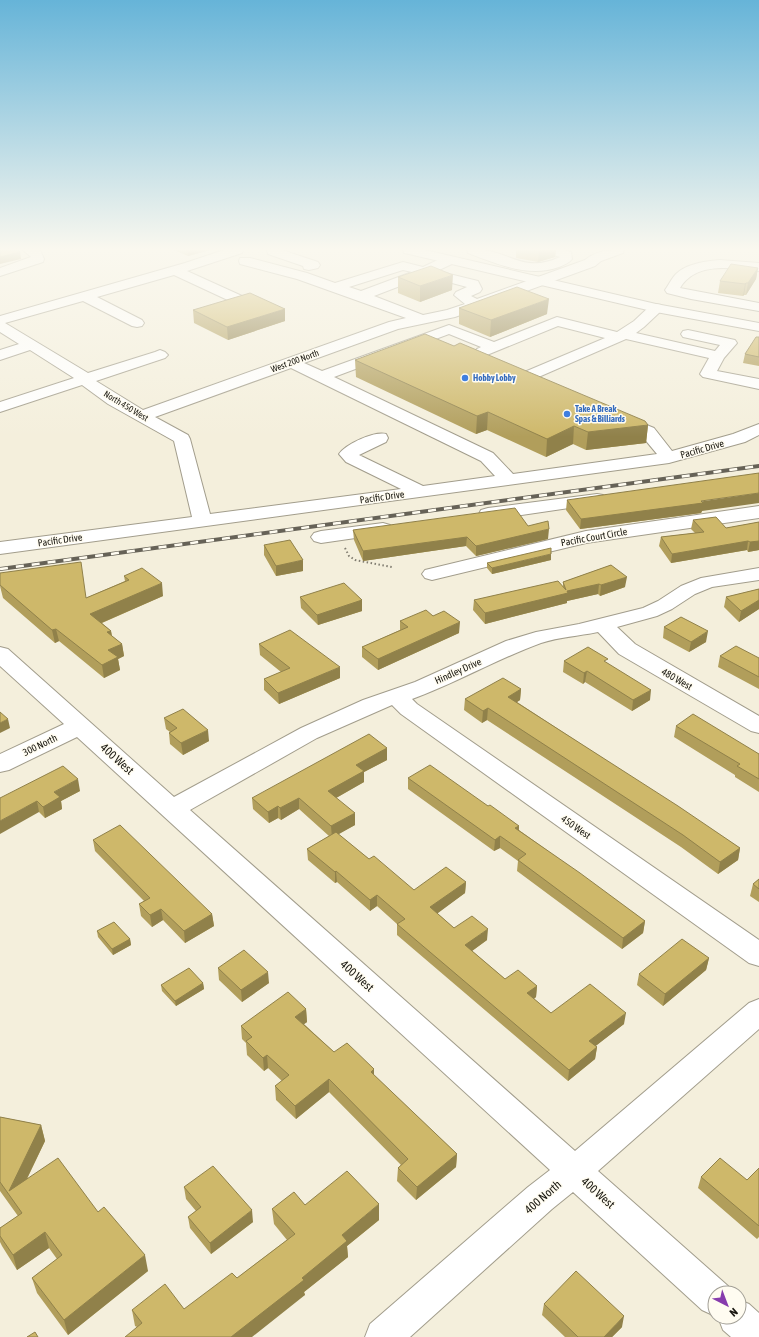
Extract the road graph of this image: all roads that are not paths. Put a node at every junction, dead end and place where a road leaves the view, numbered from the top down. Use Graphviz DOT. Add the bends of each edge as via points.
graph roads {
  1 [pos="27,312"];
  2 [pos="116,312"];
  3 [pos="410,312"];
  4 [pos="453,312"];
  5 [pos="651,312"];
  6 [pos="680,312"];
  7 [pos="404,313"];
  8 [pos="0,320"];
  9 [pos="421,320"];
  10 [pos="136,323"];
  11 [pos="394,325"];
  12 [pos="0,326"];
  13 [pos="759,327"];
  14 [pos="661,328"];
  15 [pos="676,331"];
  16 [pos="621,335"];
  17 [pos="425,338"];
  18 [pos="648,339"];
  19 [pos="31,345"];
  20 [pos="444,346"];
  21 [pos="495,347"];
  22 [pos="0,355"];
  23 [pos="160,355"];
  24 [pos="718,356"];
  25 [pos="290,362"];
  26 [pos="490,366"];
  27 [pos="320,377"];
  28 [pos="84,379"];
  29 [pos="759,384"];
  30 [pos="540,387"];
  31 [pos="0,407"];
  32 [pos="143,416"];
  33 [pos="610,416"];
  34 [pos="759,429"];
  35 [pos="380,438"];
  36 [pos="669,458"];
  37 [pos="509,480"];
  38 [pos="422,492"];
  39 [pos="612,497"];
  40 [pos="759,512"];
  41 [pos="472,516"];
  42 [pos="202,521"];
  43 [pos="400,526"];
  44 [pos="330,536"];
  45 [pos="0,548"];
  46 [pos="432,574"];
  47 [pos="759,574"];
  48 [pos="602,624"];
  49 [pos="0,654"];
  50 [pos="396,696"];
  51 [pos="80,726"];
  52 [pos="759,726"];
  53 [pos="0,764"];
  54 [pos="172,809"];
  55 [pos="759,956"];
  56 [pos="759,1011"];
  57 [pos="574,1170"];
  58 [pos="707,1291"];
  59 [pos="745,1325"];
  60 [pos="383,1337"];
  61 [pos="758,1337"];
  1 -- 8 [label="street"];
  2 -- 10 [label="street"];
  3 -- 7 [label="street"];
  4 -- 9 [label="street, West 200 North"];
  5 -- 16 [label="street"];
  6 -- 13 [label="street"];
  7 -- 9 [label="street"];
  9 -- 11 [label="street, West 200 North"];
  11 -- 17 [label="street"];
  11 -- 25 [label="street, West 200 North"];
  12 -- 19 [label="street, North 450 West"];
  14 -- 18 [label="street"];
  15 -- 24 [label="street" via="730,342"];
  16 -- 18 [label="street"];
  16 -- 21 [label="street" via="557,321"];
  16 -- 30 [label="street" via="515,376"];
  17 -- 20 [label="street"];
  17 -- 21 [label="street" via="448,329"];
  17 -- 27 [label="street"];
  18 -- 24 [label="street"];
  19 -- 22 [label="street"];
  19 -- 28 [label="street, North 450 West"];
  21 -- 26 [label="street" via="471,357"];
  23 -- 28 [label="street"];
  24 -- 29 [label="street" via="708,374"];
  25 -- 27 [label="street"];
  25 -- 32 [label="street, West 200 North"];
  27 -- 37 [label="street" via="487,457"];
  28 -- 31 [label="street"];
  28 -- 32 [label="street, North 450 West"];
  32 -- 42 [label="street, North 450 West" via="182,439"];
  33 -- 36 [label="street" via="648,432"];
  34 -- 36 [label="street, Pacific Drive" via="739,438"];
  35 -- 38 [label="street" via="348,454"];
  36 -- 37 [label="street, Pacific Drive"];
  37 -- 38 [label="street, Pacific Drive"];
  38 -- 42 [label="street, Pacific Drive"];
  39 -- 41 [label="street"];
  40 -- 46 [label="street, Pacific Court Circle" via="586,537"];
  42 -- 45 [label="street, Pacific Drive"];
  43 -- 44 [label="street"];
  47 -- 48 [label="street, Hindley Drive" via="708,582 688,590 650,612"];
  48 -- 50 [label="street, Hindley Drive" via="536,638"];
  48 -- 52 [label="street, 480 West" via="626,650"];
  49 -- 51 [label="street, 400 West"];
  50 -- 54 [label="street, Hindley Drive" via="309,733"];
  50 -- 55 [label="street, 450 West" via="415,714"];
  51 -- 53 [label="street, 300 North"];
  51 -- 54 [label="street, 400 West"];
  54 -- 57 [label="street, 400 West"];
  56 -- 57 [label="street, 400 North"];
  57 -- 58 [label="street, 400 West"];
  57 -- 60 [label="street, 400 North"];
  59 -- 61 [label="street"];
}
